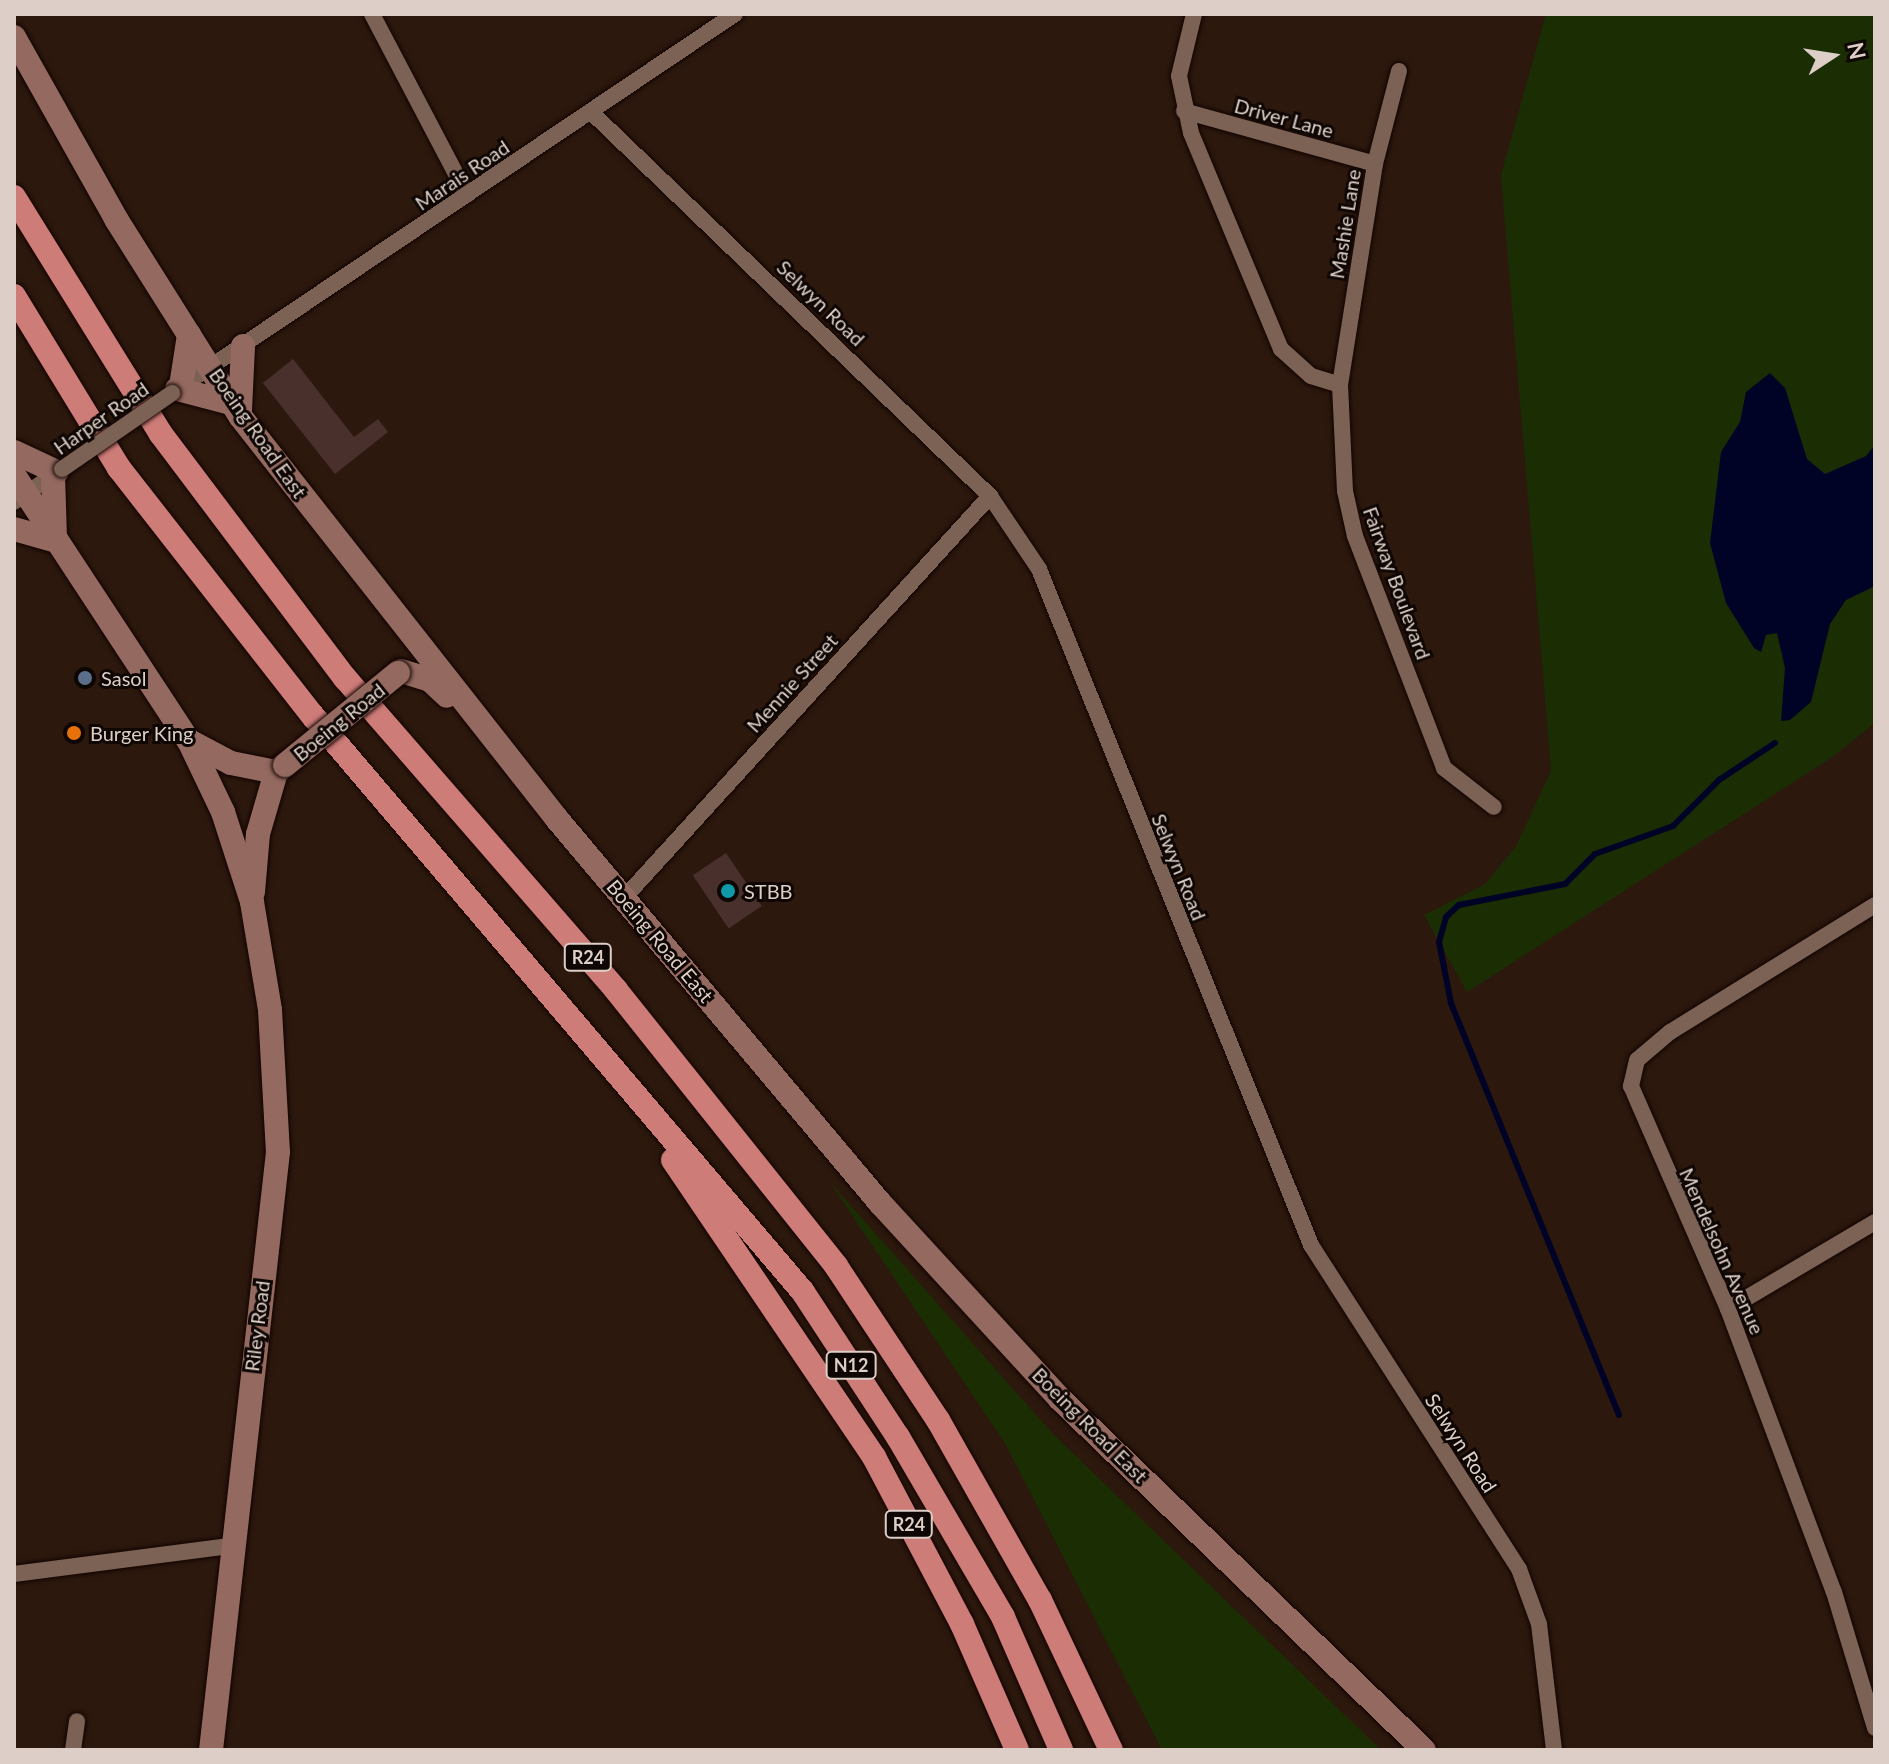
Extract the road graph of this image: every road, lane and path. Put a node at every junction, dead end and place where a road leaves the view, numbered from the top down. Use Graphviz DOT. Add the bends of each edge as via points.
graph roads {
  1 [pos="372,14"];
  2 [pos="735,14"];
  3 [pos="1194,14"];
  4 [pos="14,37"];
  5 [pos="1399,71"];
  6 [pos="1184,111"];
  7 [pos="591,112"];
  8 [pos="1375,164"];
  9 [pos="467,195"];
  10 [pos="14,197"];
  11 [pos="14,296"];
  12 [pos="189,335"];
  13 [pos="243,346"];
  14 [pos="210,367"];
  15 [pos="1340,385"];
  16 [pos="177,389"];
  17 [pos="236,410"];
  18 [pos="14,452"];
  19 [pos="58,472"];
  20 [pos="18,490"];
  21 [pos="990,496"];
  22 [pos="14,529"];
  23 [pos="57,540"];
  24 [pos="401,626"];
  25 [pos="400,672"];
  26 [pos="189,741"];
  27 [pos="512,761"];
  28 [pos="280,769"];
  29 [pos="1494,807"];
  30 [pos="624,898"];
  31 [pos="252,902"];
  32 [pos="1875,905"];
  33 [pos="575,1023"];
  34 [pos="1875,1222"];
  35 [pos="1728,1309"];
  36 [pos="231,1546"];
  37 [pos="14,1574"];
  38 [pos="77,1721"];
  39 [pos="1875,1728"];
  40 [pos="73,1750"];
  41 [pos="211,1750"];
  42 [pos="1017,1750"];
  43 [pos="1061,1750"];
  44 [pos="1111,1750"];
  45 [pos="1424,1750"];
  46 [pos="1554,1750"];
  1 -- 9 [label="street"];
  2 -- 7 [label="street, Marais Road"];
  3 -- 6 [label="street" via="1182,50"];
  4 -- 12 [label="main road, Boeing Road East"];
  5 -- 8 [label="street, Mashie Lane"];
  6 -- 8 [label="street, Driver Lane"];
  6 -- 15 [label="street" via="1281,349 1311,376"];
  7 -- 9 [label="street, Marais Road"];
  7 -- 21 [label="street, Selwyn Road"];
  8 -- 15 [label="street, Mashie Lane"];
  9 -- 13 [label="street, Marais Road"];
  10 -- 44 [label="highway, R24" via="161,434 345,678 616,990 836,1266 938,1420 1025,1572"];
  11 -- 33 [label="highway, R24" via="119,468 313,716"];
  12 -- 14 [label="main road, Boeing Road East"];
  12 -- 16 [label="main road"];
  13 -- 14 [label="street, Marais Road"];
  13 -- 17 [label="main road"];
  14 -- 16 [label="street, Harper Road"];
  14 -- 17 [label="main road, Boeing Road East"];
  15 -- 29 [label="street, Fairway Boulevard" via="1345,491 1355,536 1444,768"];
  16 -- 17 [label="main road"];
  16 -- 19 [label="street, Harper Road, bridge"];
  17 -- 24 [label="main road, Boeing Road East"];
  18 -- 19 [label="main road"];
  19 -- 20 [label="street, Harper Road"];
  19 -- 23 [label="main road"];
  20 -- 23 [label="main road"];
  21 -- 30 [label="street, Mennie Street"];
  21 -- 46 [label="street, Selwyn Road" via="1039,569 1311,1245 1519,1569 1539,1624"];
  22 -- 23 [label="main road"];
  23 -- 26 [label="main road"];
  24 -- 25 [label="main road, Boeing Road"];
  24 -- 27 [label="main road, Boeing Road East"];
  25 -- 27 [label="main road, Boeing Road" via="430,680"];
  25 -- 28 [label="main road, Boeing Road, bridge"];
  26 -- 28 [label="main road, Boeing Road" via="231,763"];
  26 -- 31 [label="main road" via="223,812"];
  27 -- 30 [label="main road, Boeing Road East"];
  28 -- 31 [label="main road, Boeing Road" via="258,834"];
  30 -- 45 [label="main road, Boeing Road East" via="880,1203 1061,1400"];
  31 -- 36 [label="main road, Riley Road" via="270,1010 278,1152"];
  32 -- 35 [label="street, Mendelsohn Avenue" via="1670,1032 1637,1060 1631,1073 1644,1124"];
  33 -- 42 [label="highway, R24" via="780,1310 874,1457 962,1624"];
  33 -- 43 [label="highway, N12" via="803,1292 898,1437 1003,1617"];
  34 -- 35 [label="street"];
  35 -- 39 [label="street, Mendelsohn Avenue" via="1834,1592"];
  36 -- 37 [label="street"];
  36 -- 41 [label="main road, Riley Road"];
  38 -- 40 [label="street"];
}
